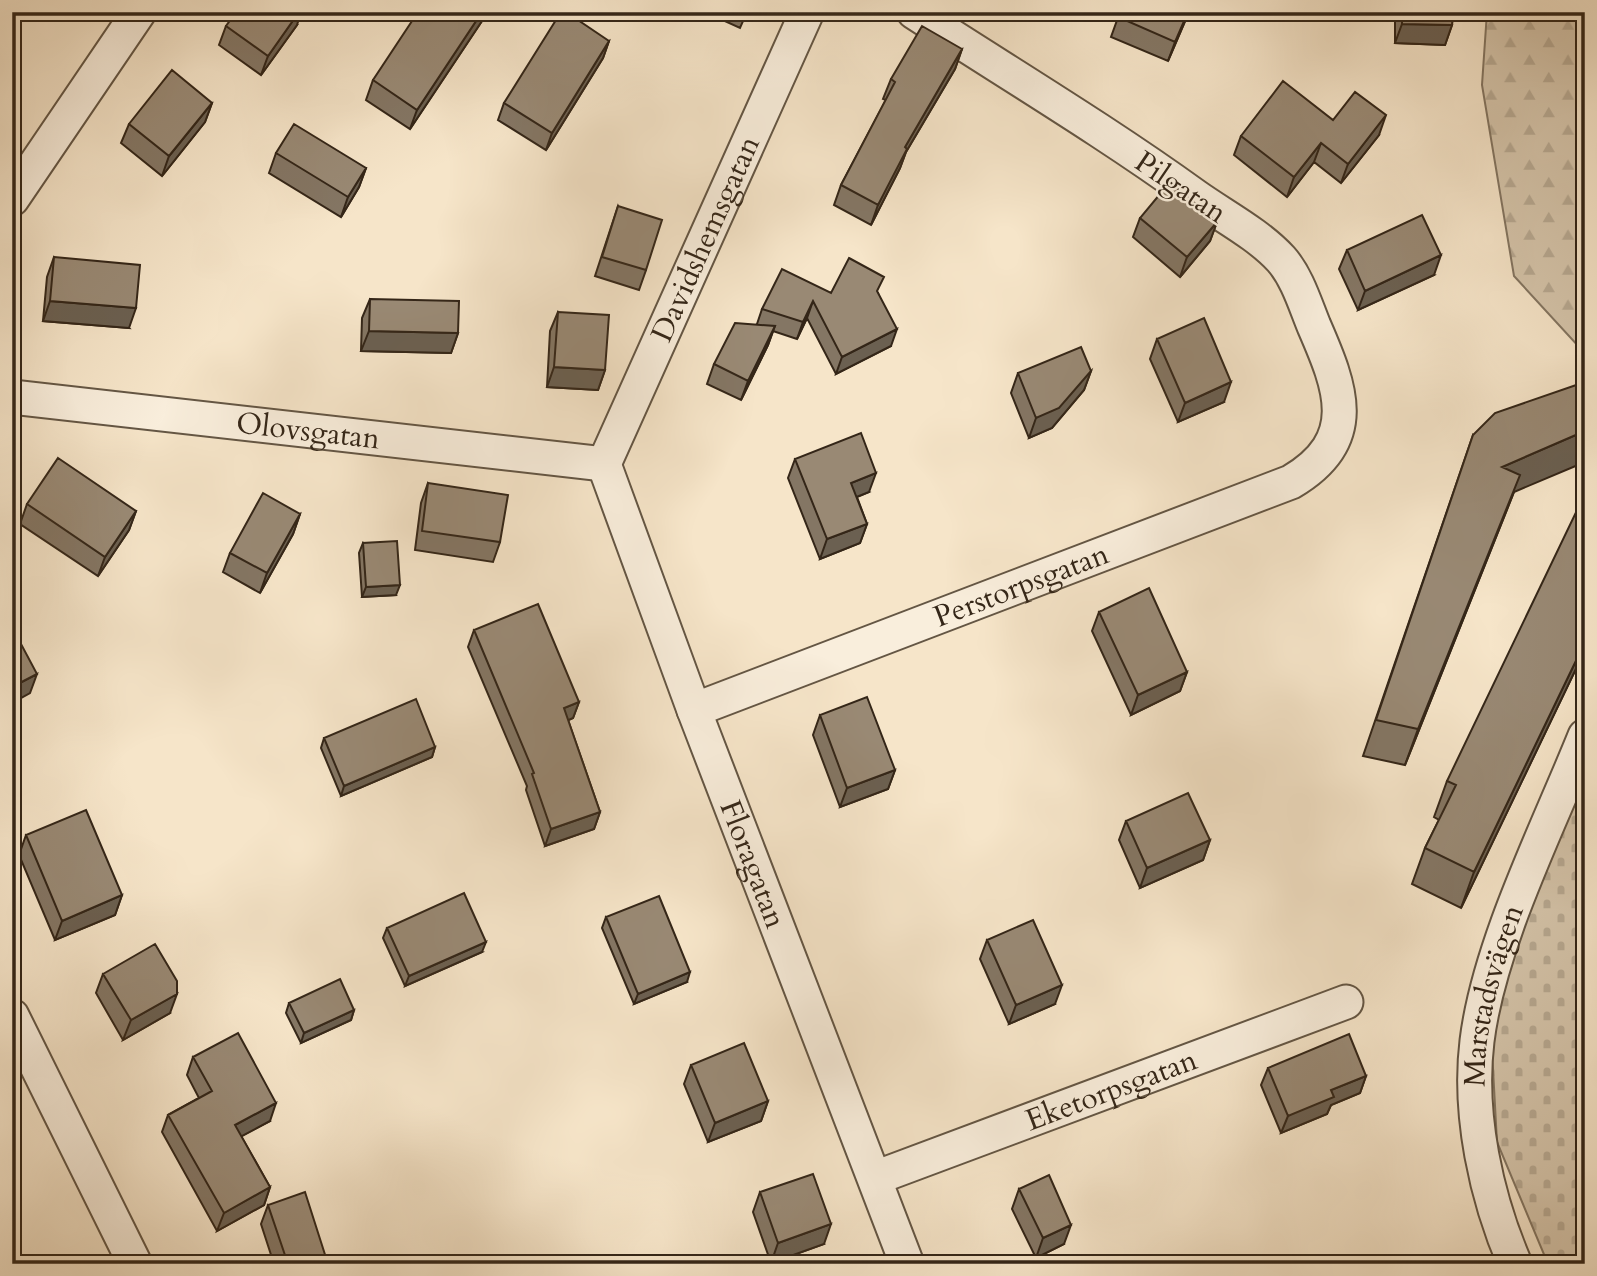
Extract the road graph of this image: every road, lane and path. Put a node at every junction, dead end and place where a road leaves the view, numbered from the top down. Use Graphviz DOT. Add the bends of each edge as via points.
graph roads {
  1 [pos="139,12"];
  2 [pos="807,12"];
  3 [pos="914,12"];
  4 [pos="12,200"];
  5 [pos="12,397"];
  6 [pos="1335,441"];
  7 [pos="604,464"];
  8 [pos="694,710"];
  9 [pos="1585,736"];
  10 [pos="1346,1002"];
  11 [pos="12,1016"];
  12 [pos="875,1178"];
  13 [pos="135,1264"];
  14 [pos="907,1264"];
  15 [pos="1515,1264"];
  1 -- 4 [label="street"];
  2 -- 7 [label="street, Davidshemsgatan"];
  3 -- 6 [label="street, Pilgatan" via="1175,181 1282,260 1335,373 1340,398"];
  5 -- 7 [label="street, Olovsgatan"];
  6 -- 8 [label="street, Perstorpsgatan" via="1307,473 1292,482"];
  7 -- 8 [label="street, Floragatan"];
  8 -- 12 [label="street, Floragatan"];
  9 -- 15 [label="street, Marstadsvägen" via="1507,929 1485,998 1477,1043 1482,1159 1498,1226"];
  10 -- 12 [label="street, Eketorpsgatan"];
  11 -- 13 [label="street"];
  12 -- 14 [label="street, Floragatan"];
}
